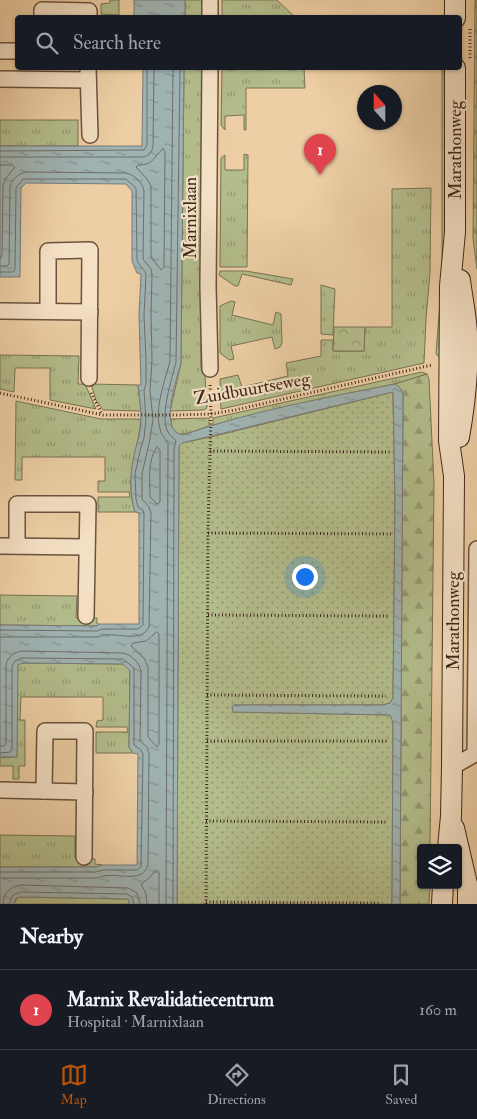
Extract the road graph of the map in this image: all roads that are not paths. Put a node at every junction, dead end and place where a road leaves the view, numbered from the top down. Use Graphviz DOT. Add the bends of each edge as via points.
graph roads {
  1 [pos="210,0"];
  2 [pos="454,0"];
  3 [pos="42,15"];
  4 [pos="89,15"];
  5 [pos="210,15"];
  6 [pos="455,15"];
  7 [pos="0,51"];
  8 [pos="15,51"];
  9 [pos="210,70"];
  10 [pos="455,70"];
  11 [pos="41,73"];
  12 [pos="88,74"];
  13 [pos="0,79"];
  14 [pos="90,135"];
  15 [pos="455,232"];
  16 [pos="0,311"];
  17 [pos="48,311"];
  18 [pos="90,312"];
  19 [pos="210,369"];
  20 [pos="89,378"];
  21 [pos="470,412"];
  22 [pos="454,476"];
  23 [pos="0,546"];
  24 [pos="16,546"];
  25 [pos="87,547"];
  26 [pos="477,548"];
  27 [pos="86,616"];
  28 [pos="452,766"];
  29 [pos="0,790"];
  30 [pos="44,790"];
  31 [pos="85,792"];
  32 [pos="451,816"];
  33 [pos="448,844"];
  34 [pos="84,857"];
  35 [pos="443,889"];
  36 [pos="442,904"];
  37 [pos="468,904"];
  1 -- 5 [label="street"];
  2 -- 6 [label="main road"];
  3 -- 4 [label="street" via="42,10 52,10 89,11"];
  7 -- 8 [label="street"];
  9 -- 19 [label="street, Marnixlaan"];
  10 -- 15 [label="main road, Marathonweg"];
  11 -- 12 [label="street"];
  11 -- 13 [label="street"];
  12 -- 14 [label="street"];
  15 -- 21 [label="main road, Marathonweg" via="467,332"];
  15 -- 22 [label="main road, Marathonweg" via="450,286 449,441"];
  16 -- 17 [label="street"];
  17 -- 18 [label="street"];
  17 -- 18 [label="street" via="48,250 90,250"];
  18 -- 20 [label="street"];
  21 -- 22 [label="main road, Marathonweg"];
  22 -- 28 [label="main road, Marathonweg"];
  23 -- 24 [label="street"];
  24 -- 25 [label="street"];
  24 -- 25 [label="street" via="17,504 88,504"];
  25 -- 27 [label="street"];
  26 -- 28 [label="street, Marathonweg" via="475,754"];
  28 -- 32 [label="main road, Marathonweg"];
  29 -- 30 [label="street"];
  30 -- 31 [label="street"];
  30 -- 31 [label="street" via="45,731 85,731"];
  31 -- 34 [label="street"];
  32 -- 33 [label="main road, Marathonweg"];
  32 -- 37 [label="main road, Marathonweg" via="468,888"];
  35 -- 36 [label="main road"];
}
